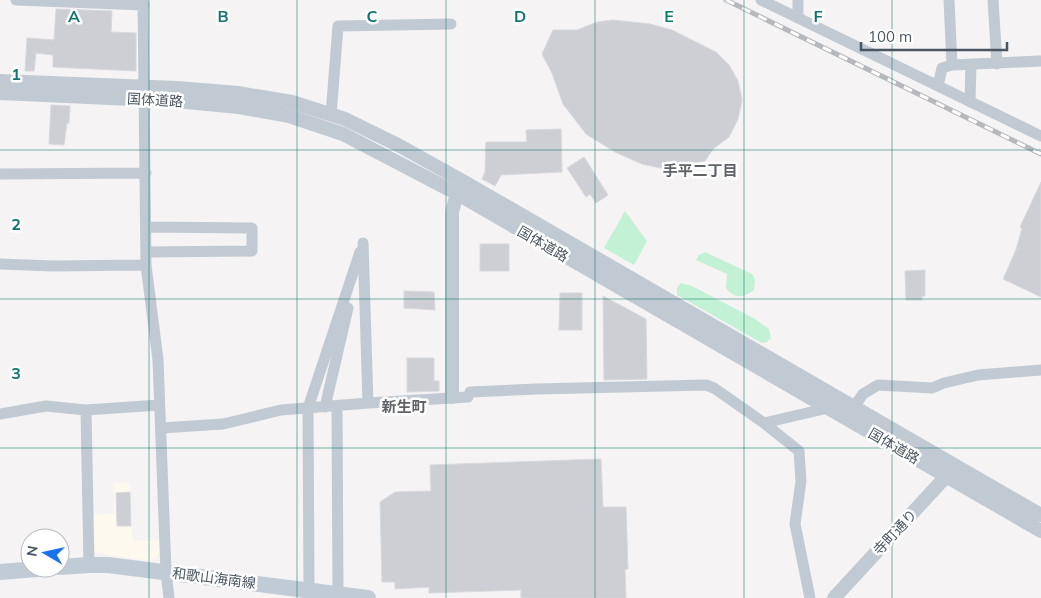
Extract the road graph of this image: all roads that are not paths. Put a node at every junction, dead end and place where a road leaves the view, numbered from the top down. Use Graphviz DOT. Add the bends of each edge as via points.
graph roads {
  1 [pos="16,0"];
  2 [pos="761,0"];
  3 [pos="798,0"];
  4 [pos="949,0"];
  5 [pos="993,0"];
  6 [pos="56,1"];
  7 [pos="143,3"];
  8 [pos="798,18"];
  9 [pos="451,24"];
  10 [pos="1041,61"];
  11 [pos="952,64"];
  12 [pos="970,64"];
  13 [pos="997,64"];
  14 [pos="0,81"];
  15 [pos="938,86"];
  16 [pos="0,93"];
  17 [pos="145,94"];
  18 [pos="970,102"];
  19 [pos="331,115"];
  20 [pos="1041,136"];
  21 [pos="146,173"];
  22 [pos="0,174"];
  23 [pos="459,187"];
  24 [pos="146,226"];
  25 [pos="363,243"];
  26 [pos="146,252"];
  27 [pos="0,264"];
  28 [pos="146,265"];
  29 [pos="1041,370"];
  30 [pos="835,396"];
  31 [pos="452,397"];
  32 [pos="368,403"];
  33 [pos="159,405"];
  34 [pos="337,406"];
  35 [pos="325,407"];
  36 [pos="854,407"];
  37 [pos="308,408"];
  38 [pos="828,408"];
  39 [pos="86,410"];
  40 [pos="0,414"];
  41 [pos="764,423"];
  42 [pos="161,428"];
  43 [pos="956,465"];
  44 [pos="946,476"];
  45 [pos="1041,515"];
  46 [pos="1041,531"];
  47 [pos="88,565"];
  48 [pos="70,566"];
  49 [pos="20,570"];
  50 [pos="0,572"];
  51 [pos="166,572"];
  52 [pos="309,590"];
  53 [pos="338,594"];
  54 [pos="168,596"];
  55 [pos="368,598"];
  56 [pos="810,598"];
  57 [pos="834,598"];
  1 -- 6 [label="street"];
  2 -- 8 [label="street"];
  3 -- 8 [label="street"];
  4 -- 11 [label="street"];
  5 -- 13 [label="street"];
  6 -- 7 [label="street"];
  7 -- 17 [label="street"];
  8 -- 15 [label="street"];
  9 -- 19 [label="street" via="338,26"];
  10 -- 13 [label="street"];
  11 -- 12 [label="street"];
  11 -- 15 [label="street" via="942,68"];
  12 -- 13 [label="street"];
  12 -- 18 [label="street"];
  14 -- 17 [label="street, 国体道路"];
  15 -- 18 [label="street"];
  16 -- 17 [label="street, 国体道路"];
  17 -- 19 [label="street, 国体道路" via="238,93 292,102"];
  17 -- 21 [label="street"];
  17 -- 23 [label="street, 国体道路" via="289,116 342,134"];
  18 -- 20 [label="street"];
  19 -- 23 [label="street, 国体道路" via="398,145"];
  21 -- 22 [label="street"];
  21 -- 24 [label="street"];
  23 -- 30 [label="street, 国体道路"];
  23 -- 31 [label="street" via="452,212"];
  23 -- 38 [label="street, 国体道路"];
  24 -- 26 [label="street"];
  24 -- 26 [label="street" via="252,228 252,251"];
  25 -- 32 [label="street"];
  25 -- 35 [label="street"];
  25 -- 37 [label="street"];
  26 -- 28 [label="street"];
  27 -- 28 [label="street"];
  28 -- 33 [label="street" via="158,360"];
  29 -- 36 [label="street" via="978,375 932,388 878,386 863,394"];
  30 -- 36 [label="street, 国体道路"];
  30 -- 38 [label="street"];
  31 -- 32 [label="street"];
  31 -- 41 [label="street" via="468,397 470,392 489,391 706,385"];
  32 -- 34 [label="street"];
  33 -- 39 [label="street"];
  33 -- 42 [label="street"];
  34 -- 35 [label="street"];
  34 -- 53 [label="street"];
  35 -- 37 [label="street"];
  36 -- 43 [label="street, 国体道路"];
  37 -- 42 [label="street" via="282,410 223,424"];
  37 -- 52 [label="street"];
  38 -- 41 [label="street"];
  38 -- 44 [label="street, 国体道路"];
  39 -- 40 [label="street" via="46,406"];
  39 -- 47 [label="street"];
  41 -- 56 [label="street" via="799,450 801,481 795,524"];
  42 -- 51 [label="street"];
  43 -- 44 [label="street, 寺町通り"];
  43 -- 45 [label="street, 国体道路"];
  44 -- 46 [label="street, 国体道路"];
  44 -- 57 [label="street, 寺町通り"];
  47 -- 48 [label="main road, 和歌山海南線"];
  47 -- 51 [label="main road, 和歌山海南線"];
  49 -- 50 [label="main road"];
  51 -- 52 [label="main road, 和歌山海南線"];
  51 -- 54 [label="street"];
  52 -- 53 [label="main road, 和歌山海南線"];
  53 -- 55 [label="main road, 和歌山海南線"];
}
